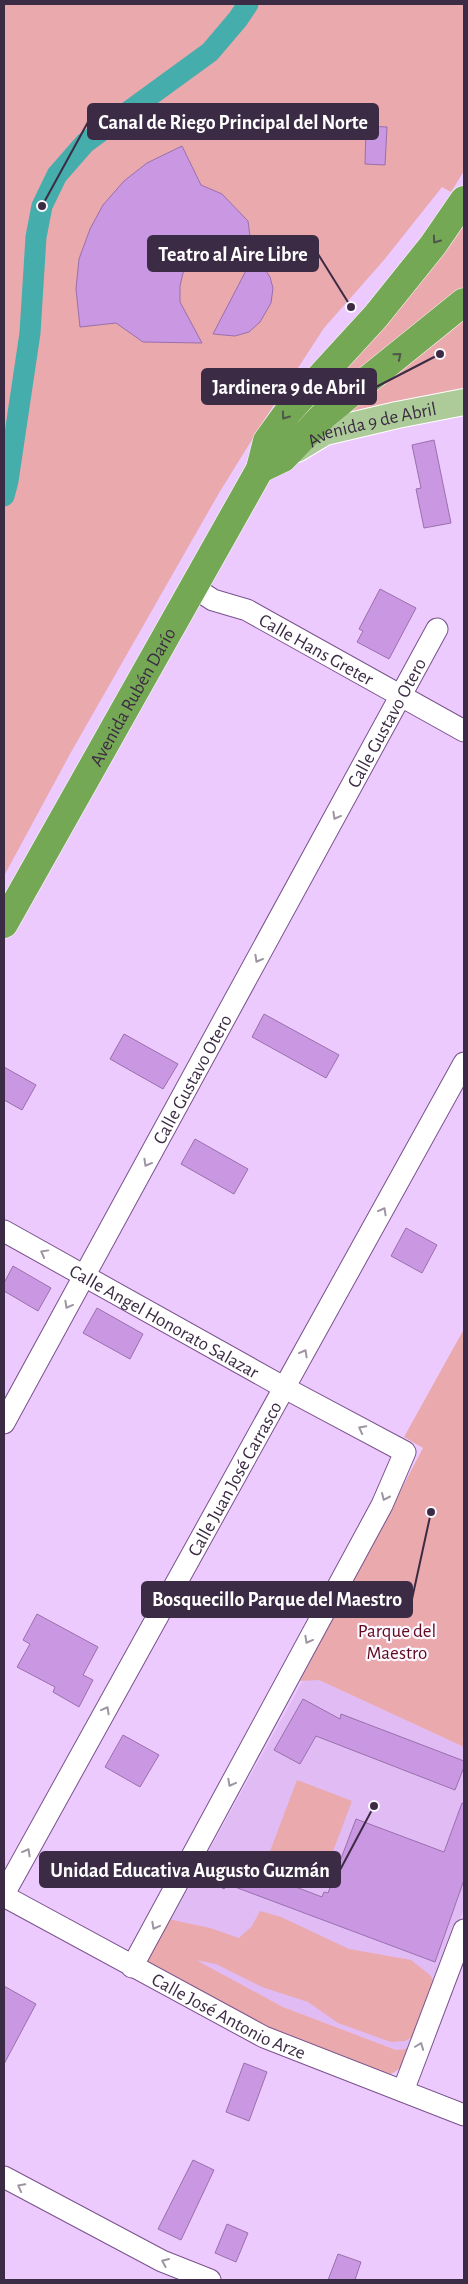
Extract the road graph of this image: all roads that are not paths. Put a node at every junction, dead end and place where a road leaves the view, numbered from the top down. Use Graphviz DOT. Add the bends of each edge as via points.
graph roads {
  1 [pos="464,200"];
  2 [pos="464,302"];
  3 [pos="464,402"];
  4 [pos="271,463"];
  5 [pos="193,588"];
  6 [pos="437,628"];
  7 [pos="402,696"];
  8 [pos="464,731"];
  9 [pos="4,924"];
  10 [pos="464,1063"];
  11 [pos="4,1231"];
  12 [pos="85,1275"];
  13 [pos="285,1388"];
  14 [pos="4,1423"];
  15 [pos="4,1895"];
  16 [pos="464,1930"];
  17 [pos="132,1967"];
  18 [pos="403,2091"];
  19 [pos="464,2115"];
  20 [pos="4,2177"];
  21 [pos="210,2280"];
  1 -- 4 [label="highway, Avenida Rubén Darío, one-way" via="376,316 288,412 267,441"];
  4 -- 2 [label="highway, Avenida Rubén Darío, one-way" via="324,415"];
  3 -- 4 [label="main road, Avenida 9 de Abril" via="325,432"];
  4 -- 5 [label="highway, Avenida Rubén Darío"];
  5 -- 7 [label="street, Calle Hans Greter" via="213,600 247,610"];
  5 -- 9 [label="highway, Avenida Rubén Darío"];
  6 -- 7 [label="street, Calle Gustavo Otero"];
  7 -- 8 [label="street, Calle Hans Greter"];
  7 -- 12 [label="street, Calle Gustavo Otero, one-way"];
  13 -- 10 [label="street, Calle Juan José Carrasco, one-way"];
  12 -- 11 [label="street, Calle Angel Honorato Salazar, one-way"];
  12 -- 13 [label="street, Calle Angel Honorato Salazar"];
  12 -- 14 [label="street, Calle Gustavo Otero, one-way"];
  15 -- 13 [label="street, Calle Juan José Carrasco, one-way"];
  13 -- 17 [label="street, Calle Angel Honorato Salazar" via="405,1452 382,1505"];
  15 -- 17 [label="street, Calle José Antonio Arze"];
  18 -- 16 [label="street, one-way"];
  17 -- 18 [label="street, Calle José Antonio Arze" via="264,2037"];
  18 -- 19 [label="street, Calle José Antonio Arze"];
  21 -- 20 [label="street, one-way" via="162,2261"];
}
